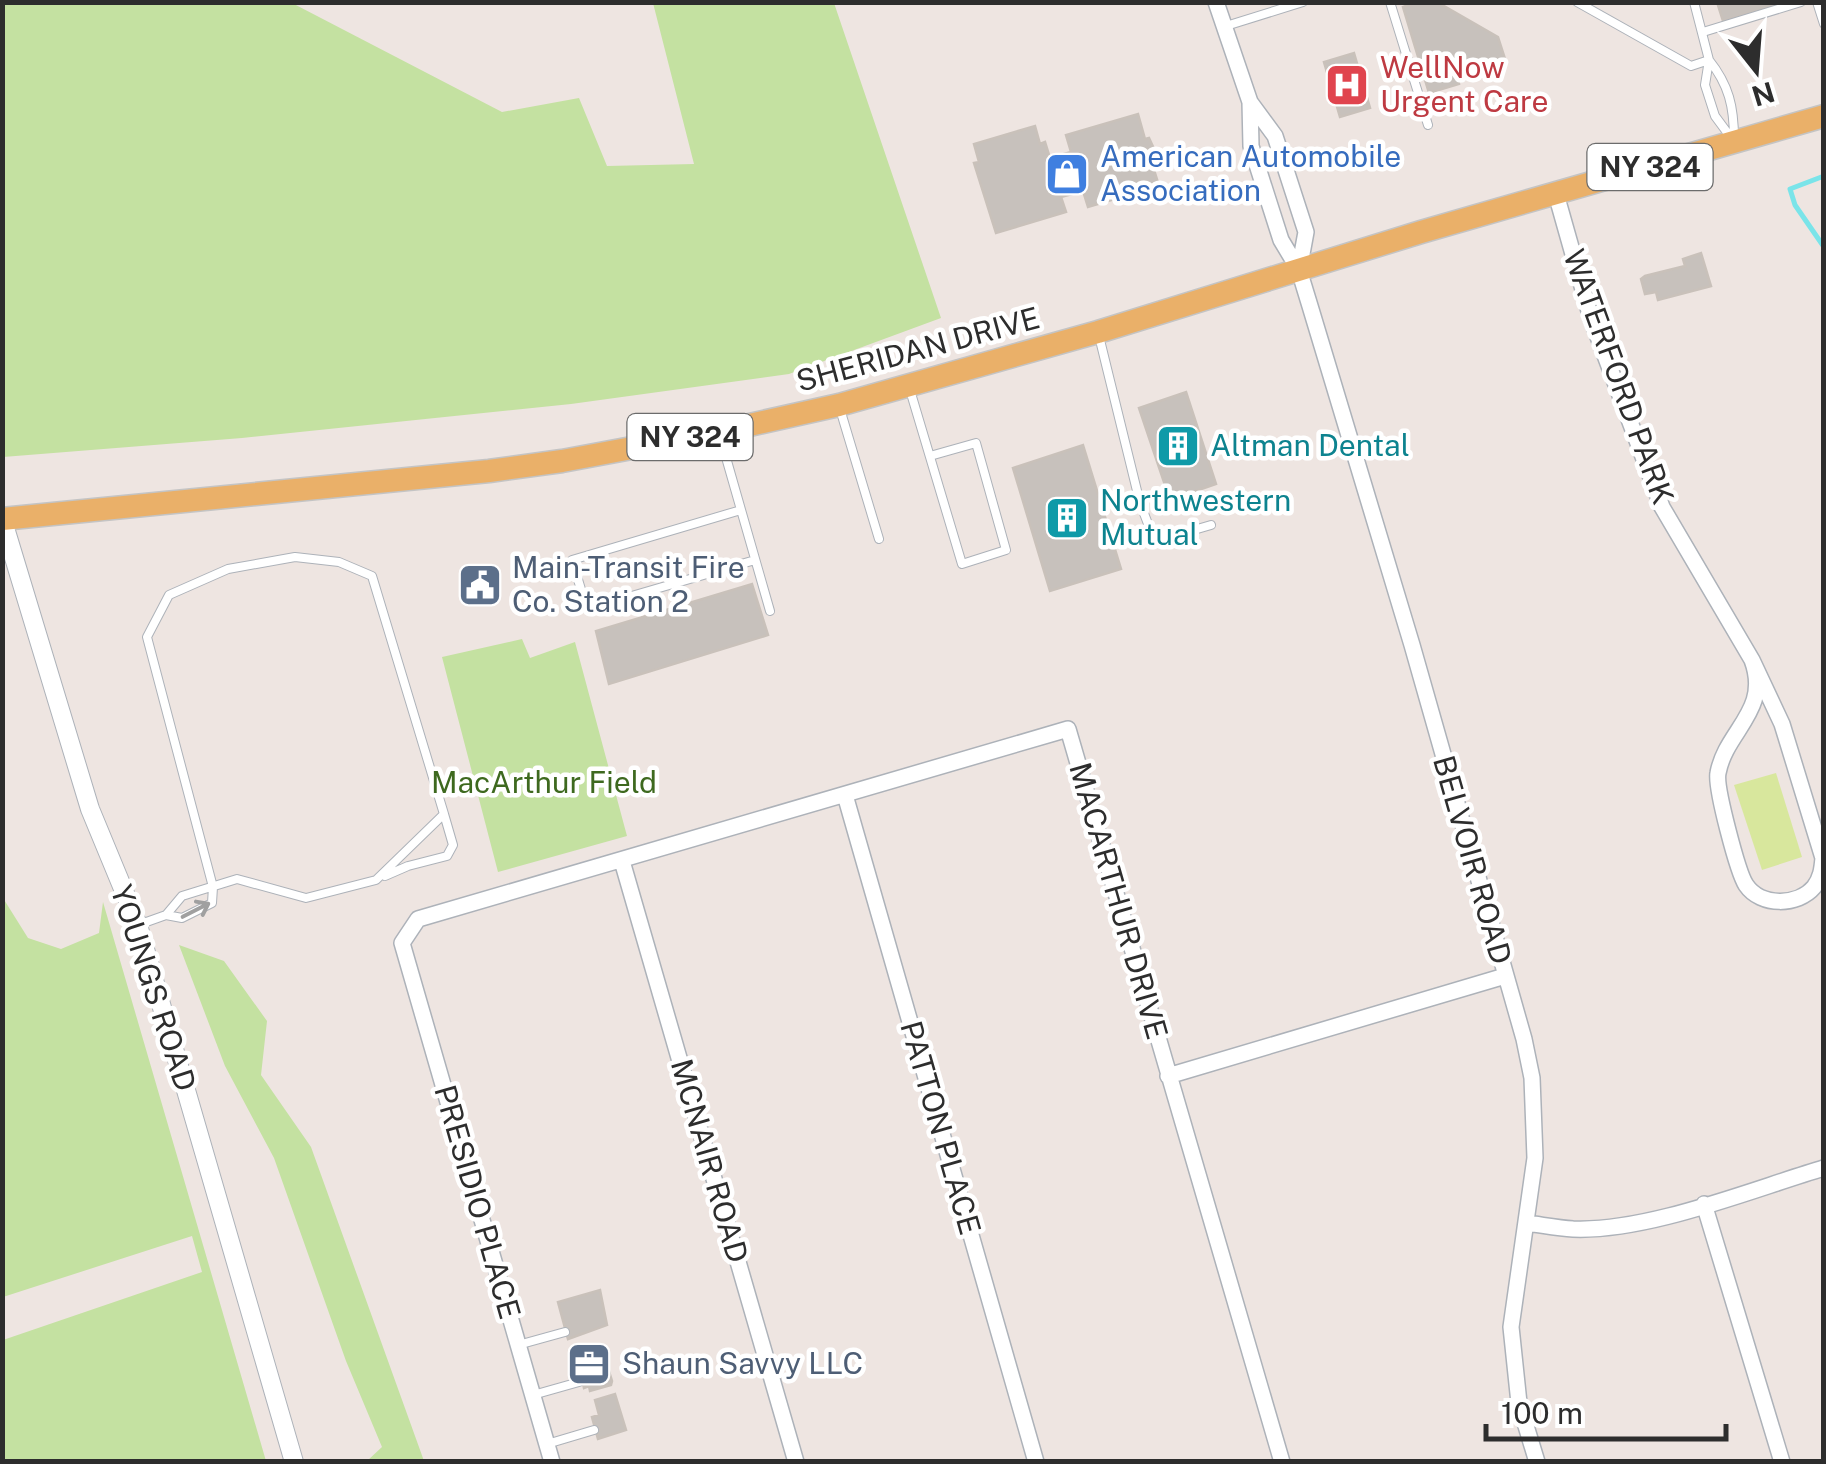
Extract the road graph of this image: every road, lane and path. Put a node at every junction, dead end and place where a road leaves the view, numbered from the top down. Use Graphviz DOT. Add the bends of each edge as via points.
graph roads {
  1 [pos="1216,2"];
  2 [pos="1302,2"];
  3 [pos="1390,2"];
  4 [pos="1577,2"];
  5 [pos="1694,2"];
  6 [pos="1801,2"];
  7 [pos="1817,2"];
  8 [pos="1824,24"];
  9 [pos="1223,27"];
  10 [pos="1703,32"];
  11 [pos="1709,60"];
  12 [pos="1250,102"];
  13 [pos="1824,116"];
  14 [pos="1428,125"];
  15 [pos="1734,142"];
  16 [pos="1556,194"];
  17 [pos="1299,270"];
  18 [pos="1098,332"];
  19 [pos="908,386"];
  20 [pos="839,405"];
  21 [pos="718,432"];
  22 [pos="930,456"];
  23 [pos="741,510"];
  24 [pos="3,519"];
  25 [pos="1212,525"];
  26 [pos="878,540"];
  27 [pos="755,560"];
  28 [pos="770,612"];
  29 [pos="1752,660"];
  30 [pos="845,795"];
  31 [pos="444,814"];
  32 [pos="622,861"];
  33 [pos="376,880"];
  34 [pos="214,887"];
  35 [pos="166,915"];
  36 [pos="138,925"];
  37 [pos="402,942"];
  38 [pos="1506,976"];
  39 [pos="1168,1076"];
  40 [pos="1824,1168"];
  41 [pos="1704,1204"];
  42 [pos="1526,1223"];
  43 [pos="564,1332"];
  44 [pos="518,1345"];
  45 [pos="579,1382"];
  46 [pos="533,1395"];
  47 [pos="594,1430"];
  48 [pos="547,1444"];
  49 [pos="294,1462"];
  50 [pos="552,1462"];
  51 [pos="796,1462"];
  52 [pos="1036,1462"];
  53 [pos="1282,1462"];
  54 [pos="1537,1462"];
  55 [pos="1782,1462"];
  1 -- 9 [label="street"];
  2 -- 9 [label="lane"];
  3 -- 14 [label="lane"];
  4 -- 11 [label="lane" via="1691,66"];
  5 -- 10 [label="lane"];
  6 -- 10 [label="lane"];
  7 -- 8 [label="lane"];
  9 -- 12 [label="street"];
  10 -- 11 [label="lane"];
  11 -- 15 [label="lane" via="1734,110"];
  11 -- 15 [label="lane" via="1705,85 1715,116"];
  12 -- 17 [label="street" via="1252,146 1281,240"];
  12 -- 17 [label="street" via="1275,136 1306,232"];
  13 -- 15 [label="main road, SHERIDAN DRIVE / NY 324"];
  15 -- 16 [label="main road, SHERIDAN DRIVE / NY 324"];
  16 -- 17 [label="main road, SHERIDAN DRIVE / NY 324"];
  16 -- 29 [label="street, WATERFORD PARK" via="1591,318 1662,507"];
  17 -- 18 [label="main road, SHERIDAN DRIVE / NY 324"];
  17 -- 38 [label="street, BELVOIR ROAD"];
  18 -- 19 [label="main road, SHERIDAN DRIVE / NY 324"];
  18 -- 25 [label="lane" via="1150,529 1163,538"];
  19 -- 20 [label="main road, SHERIDAN DRIVE / NY 324"];
  19 -- 22 [label="lane"];
  20 -- 21 [label="main road, SHERIDAN DRIVE / NY 324"];
  20 -- 26 [label="lane"];
  21 -- 23 [label="lane"];
  21 -- 24 [label="main road, SHERIDAN DRIVE / NY 324" via="489,471"];
  22 -- 22 [label="lane" via="962,564 1006,550 976,442"];
  23 -- 27 [label="lane"];
  23 -- 27 [label="lane" via="572,560 587,610"];
  24 -- 36 [label="street, YOUNGS ROAD" via="90,809"];
  27 -- 28 [label="lane"];
  29 -- 29 [label="street, WATERFORD PARK" via="1760,680 1718,773 1718,794 1746,885 1778,902 1812,890 1823,858 1782,724"];
  30 -- 32 [label="street, MACARTHUR DRIVE"];
  30 -- 39 [label="street, MACARTHUR DRIVE" via="1068,730"];
  30 -- 52 [label="street, PATTON PLACE"];
  31 -- 33 [label="lane"];
  31 -- 33 [label="lane" via="453,846 448,856"];
  31 -- 34 [label="lane" via="372,576 338,562 295,557 228,568 169,594 147,637"];
  32 -- 37 [label="street, MACARTHUR DRIVE" via="418,920"];
  32 -- 51 [label="street, MCNAIR ROAD"];
  33 -- 34 [label="lane" via="306,898 237,879"];
  34 -- 35 [label="lane" via="182,896"];
  35 -- 34 [label="lane, one-way" via="182,918 212,903"];
  35 -- 36 [label="lane"];
  36 -- 49 [label="street, YOUNGS ROAD"];
  37 -- 44 [label="street, PRESIDIO PLACE"];
  38 -- 39 [label="street"];
  38 -- 42 [label="street, BELVOIR ROAD" via="1536,1118"];
  39 -- 53 [label="street, MACARTHUR DRIVE"];
  40 -- 41 [label="street"];
  41 -- 42 [label="street" via="1626,1225 1572,1229"];
  41 -- 55 [label="street"];
  42 -- 54 [label="street, BELVOIR ROAD" via="1511,1327 1519,1404"];
  43 -- 44 [label="lane"];
  44 -- 46 [label="street, PRESIDIO PLACE"];
  45 -- 46 [label="lane"];
  46 -- 48 [label="street, PRESIDIO PLACE"];
  47 -- 48 [label="lane"];
  48 -- 50 [label="street, PRESIDIO PLACE"];
}
